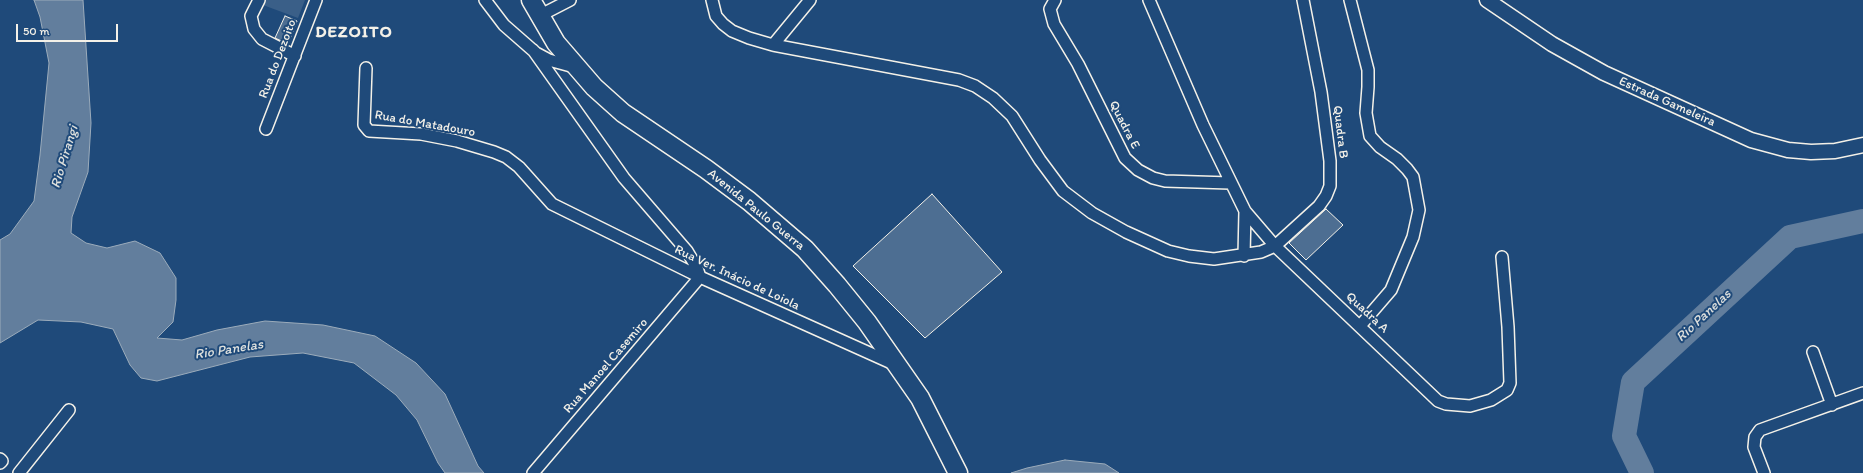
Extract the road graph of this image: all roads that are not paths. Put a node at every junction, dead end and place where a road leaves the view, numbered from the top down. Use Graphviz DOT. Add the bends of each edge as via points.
graph roads {
  1 [pos="259,0"];
  2 [pos="316,0"];
  3 [pos="485,0"];
  4 [pos="570,0"];
  5 [pos="712,0"];
  6 [pos="810,0"];
  7 [pos="1149,0"];
  8 [pos="1303,0"];
  9 [pos="1350,0"];
  10 [pos="1487,0"];
  11 [pos="1054,2"];
  12 [pos="535,8"];
  13 [pos="773,45"];
  14 [pos="533,50"];
  15 [pos="296,56"];
  16 [pos="366,68"];
  17 [pos="578,68"];
  18 [pos="266,129"];
  19 [pos="1863,145"];
  20 [pos="1230,183"];
  21 [pos="563,210"];
  22 [pos="1245,211"];
  23 [pos="1275,246"];
  24 [pos="1244,256"];
  25 [pos="1502,257"];
  26 [pos="700,278"];
  27 [pos="1360,326"];
  28 [pos="1813,352"];
  29 [pos="900,367"];
  30 [pos="1863,393"];
  31 [pos="1832,404"];
  32 [pos="69,410"];
  33 [pos="0,459"];
  34 [pos="0,463"];
  35 [pos="19,473"];
  36 [pos="533,473"];
  37 [pos="958,473"];
  38 [pos="1764,473"];
  1 -- 15 [label="street" via="251,16 254,29 262,39"];
  2 -- 15 [label="street, Rua do Dezoito"];
  3 -- 14 [label="street" via="504,24"];
  4 -- 12 [label="street"];
  5 -- 13 [label="street" via="716,16 732,31"];
  6 -- 13 [label="street"];
  7 -- 20 [label="street, Quadra A"];
  8 -- 23 [label="street, Quadra B" via="1321,92 1330,161 1330,186 1319,206"];
  9 -- 27 [label="street" via="1368,70 1366,113 1370,136 1413,177 1419,210 1413,237 1391,290"];
  10 -- 19 [label="street, Estrada Gameleira" via="1552,44 1604,73 1751,140 1788,150 1811,152 1835,151"];
  11 -- 20 [label="street, Quadra E" via="1051,12 1054,24 1078,64 1125,158 1138,170 1153,178 1166,181"];
  12 -- 17 [label="main road, Avenida Paulo Guerra" via="556,43"];
  13 -- 24 [label="street" via="959,80 975,86 993,98 1012,116 1063,191 1092,213 1133,235 1189,256 1214,259"];
  14 -- 17 [label="street" via="549,60"];
  14 -- 26 [label="street" via="624,178 687,251 698,268"];
  15 -- 18 [label="street, Rua do Dezoito"];
  16 -- 21 [label="street, Rua do Matadouro" via="364,124 369,131 421,134 494,152 513,161 552,204"];
  17 -- 29 [label="main road, Avenida Paulo Guerra" via="594,87 623,112 749,200 805,249 867,322"];
  20 -- 22 [label="street, Quadra A"];
  21 -- 26 [label="street, Rua Ver. Inácio de Loiola"];
  22 -- 23 [label="street, Quadra A"];
  22 -- 24 [label="street"];
  23 -- 24 [label="street"];
  23 -- 27 [label="street, Quadra A"];
  25 -- 27 [label="street, Quadra A" via="1510,383 1507,390 1491,400 1470,406 1454,406 1438,401"];
  26 -- 29 [label="street, Rua Ver. Inácio de Loiola"];
  26 -- 36 [label="street, Rua Manoel Casemiro"];
  28 -- 31 [label="street"];
  29 -- 37 [label="main road, Avenida Paulo Guerra" via="920,398"];
  30 -- 31 [label="street"];
  31 -- 38 [label="street" via="1760,430 1755,437 1754,447"];
  32 -- 35 [label="street"];
  33 -- 34 [label="street"];
}
